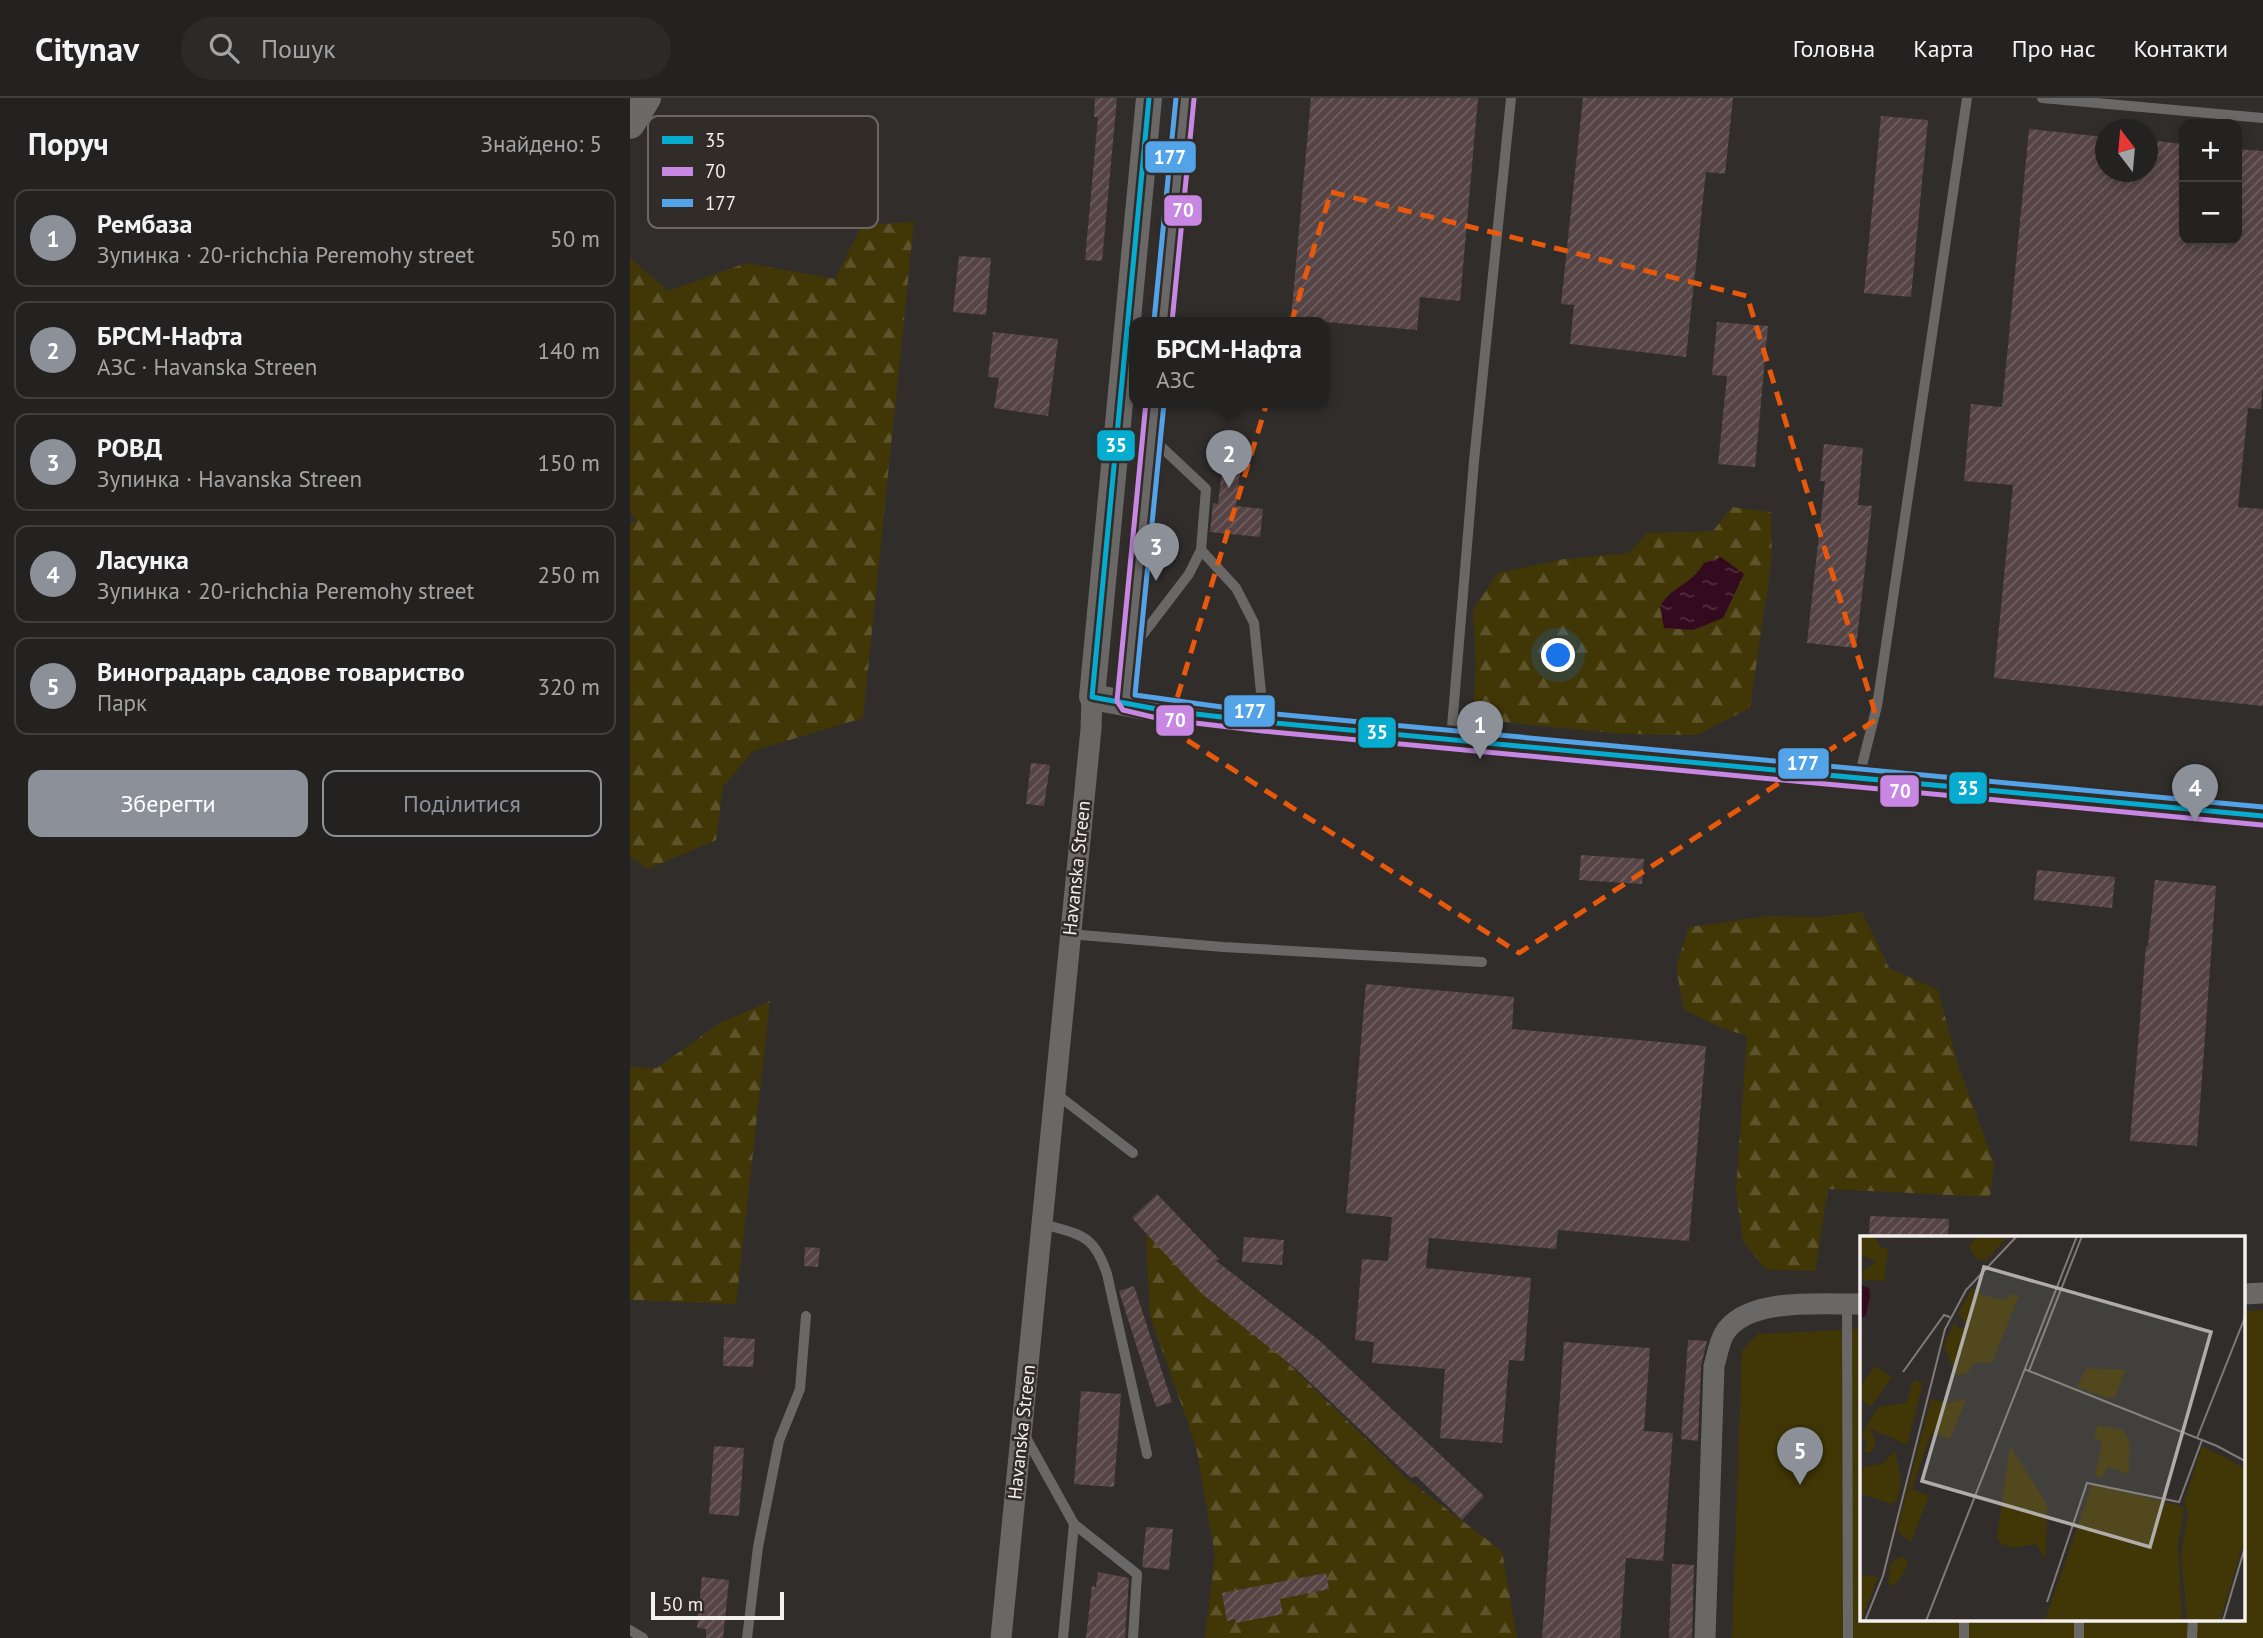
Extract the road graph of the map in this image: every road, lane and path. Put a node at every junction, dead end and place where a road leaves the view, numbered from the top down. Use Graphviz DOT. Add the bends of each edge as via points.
graph roads {
  1 [pos="646,98"];
  2 [pos="1149,98"];
  3 [pos="1185,98"];
  4 [pos="1511,98"];
  5 [pos="1967,98"];
  6 [pos="2042,98"];
  7 [pos="2263,118"];
  8 [pos="630,124"];
  9 [pos="1163,317"];
  10 [pos="1154,408"];
  11 [pos="1152,438"];
  12 [pos="1201,550"];
  13 [pos="1130,649"];
  14 [pos="1091,697"];
  15 [pos="1126,702"];
  16 [pos="1264,722"];
  17 [pos="1451,739"];
  18 [pos="1858,778"];
  19 [pos="2263,816"];
  20 [pos="1069,934"];
  21 [pos="1482,962"];
  22 [pos="1055,1093"];
  23 [pos="1133,1153"];
  24 [pos="1042,1224"];
  25 [pos="1854,1304"];
  26 [pos="806,1316"];
  27 [pos="1021,1429"];
  28 [pos="1147,1454"];
  29 [pos="1074,1524"];
  30 [pos="1964,1620"];
  31 [pos="2079,1620"];
  32 [pos="2193,1620"];
  33 [pos="630,1630"];
  34 [pos="643,1638"];
  35 [pos="747,1638"];
  36 [pos="1001,1638"];
  37 [pos="1063,1638"];
  38 [pos="1133,1638"];
  39 [pos="1705,1638"];
  40 [pos="1849,1638"];
  41 [pos="1964,1638"];
  42 [pos="2079,1638"];
  43 [pos="2192,1638"];
  1 -- 8 [label="main road"];
  2 -- 14 [label="street, Havanska Streen"];
  3 -- 9 [label="street"];
  4 -- 17 [label="lane"];
  5 -- 18 [label="lane" via="1877,706"];
  6 -- 7 [label="lane"];
  10 -- 11 [label="street"];
  11 -- 12 [label="lane" via="1206,489"];
  11 -- 13 [label="street"];
  12 -- 13 [label="lane" via="1170,601"];
  12 -- 16 [label="lane" via="1236,588 1254,623"];
  13 -- 15 [label="street"];
  14 -- 15 [label="street"];
  14 -- 20 [label="street, Havanska Streen"];
  15 -- 16 [label="street"];
  16 -- 17 [label="street"];
  17 -- 18 [label="street"];
  18 -- 19 [label="street"];
  20 -- 21 [label="lane"];
  20 -- 22 [label="street, Havanska Streen"];
  22 -- 23 [label="lane"];
  22 -- 24 [label="street, Havanska Streen"];
  24 -- 27 [label="street, Havanska Streen"];
  24 -- 28 [label="lane" via="1080,1234 1099,1249"];
  25 -- 39 [label="street" via="1780,1306 1747,1312 1724,1334 1714,1366"];
  25 -- 40 [label="lane"];
  26 -- 35 [label="lane" via="800,1389 779,1441 758,1548"];
  27 -- 29 [label="lane"];
  27 -- 36 [label="street, Havanska Streen"];
  29 -- 37 [label="lane"];
  29 -- 38 [label="lane" via="1137,1574"];
  30 -- 41 [label="lane"];
  31 -- 42 [label="lane"];
  32 -- 43 [label="lane"];
  33 -- 34 [label="lane"];
}
